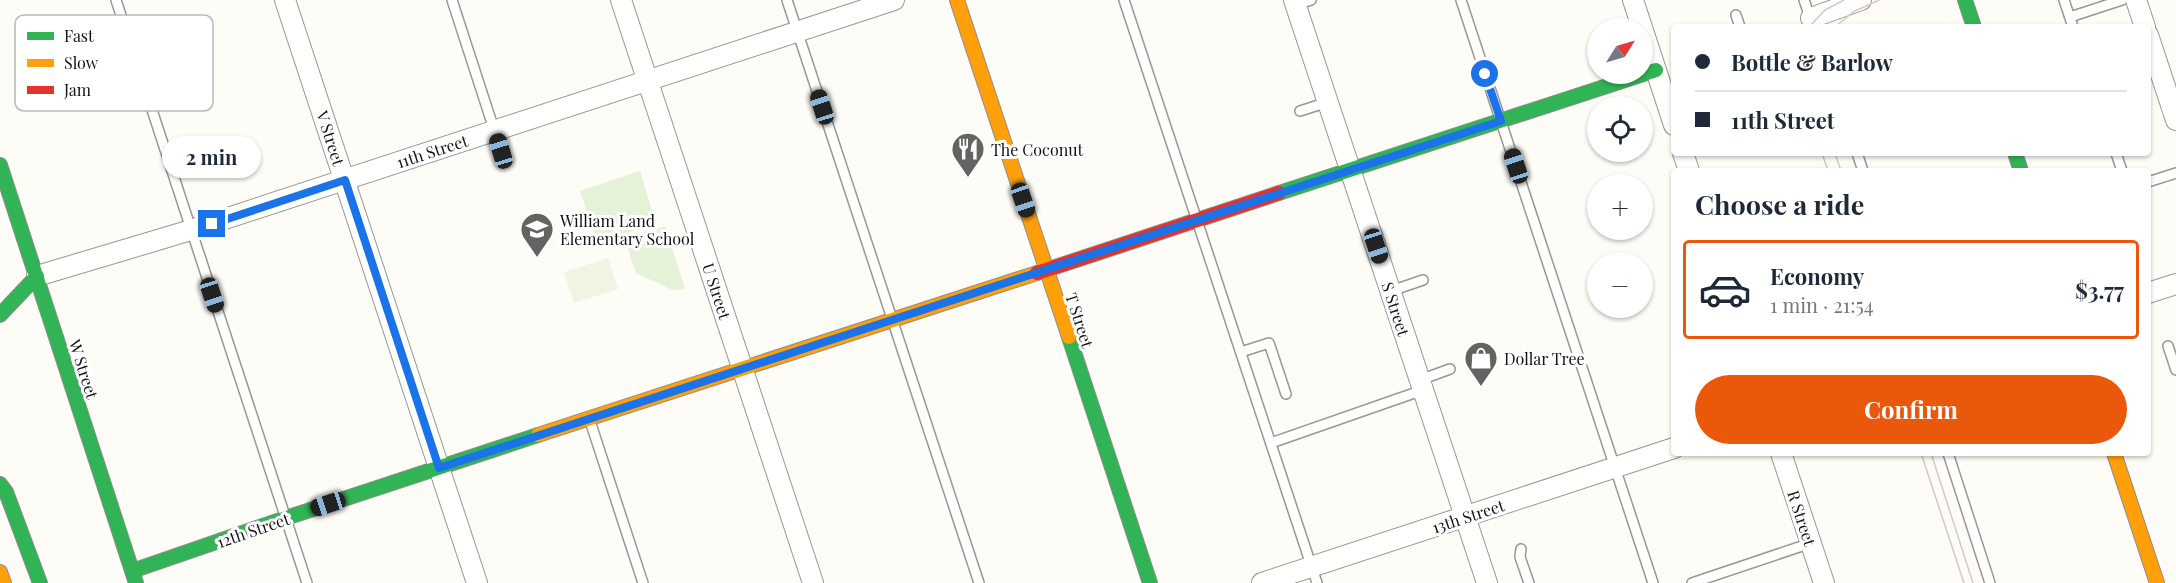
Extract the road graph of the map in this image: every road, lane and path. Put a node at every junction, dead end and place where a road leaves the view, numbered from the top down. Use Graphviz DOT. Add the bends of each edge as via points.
graph roads {
  1 [pos="116,0"];
  2 [pos="285,0"];
  3 [pos="452,0"];
  4 [pos="621,0"];
  5 [pos="787,0"];
  6 [pos="894,0"];
  7 [pos="957,0"];
  8 [pos="1124,0"];
  9 [pos="1461,0"];
  10 [pos="1633,0"];
  11 [pos="1861,0"];
  12 [pos="1965,0"];
  13 [pos="2064,0"];
  14 [pos="2122,0"];
  15 [pos="2136,0"];
  16 [pos="1300,2"];
  17 [pos="121,15"];
  18 [pos="1736,15"];
  19 [pos="1809,15"];
  20 [pos="2072,22"];
  21 [pos="1739,24"];
  22 [pos="1973,24"];
  23 [pos="2144,24"];
  24 [pos="797,32"];
  25 [pos="2151,44"];
  26 [pos="1660,68"];
  27 [pos="648,81"];
  28 [pos="1328,102"];
  29 [pos="152,111"];
  30 [pos="1300,111"];
  31 [pos="1671,113"];
  32 [pos="2176,120"];
  33 [pos="1501,121"];
  34 [pos="495,131"];
  35 [pos="501,151"];
  36 [pos="0,165"];
  37 [pos="1351,170"];
  38 [pos="2176,173"];
  39 [pos="345,180"];
  40 [pos="2151,181"];
  41 [pos="1197,220"];
  42 [pos="191,231"];
  43 [pos="1046,270"];
  44 [pos="37,276"];
  45 [pos="1423,280"];
  46 [pos="2176,284"];
  47 [pos="1391,291"];
  48 [pos="2151,292"];
  49 [pos="0,315"];
  50 [pos="892,320"];
  51 [pos="2168,346"];
  52 [pos="1240,352"];
  53 [pos="743,369"];
  54 [pos="1450,369"];
  55 [pos="2176,370"];
  56 [pos="1422,385"];
  57 [pos="1286,394"];
  58 [pos="590,419"];
  59 [pos="1271,443"];
  60 [pos="1671,449"];
  61 [pos="1782,456"];
  62 [pos="1949,456"];
  63 [pos="2115,456"];
  64 [pos="1615,467"];
  65 [pos="439,468"];
  66 [pos="0,484"];
  67 [pos="1465,516"];
  68 [pos="286,518"];
  69 [pos="1811,543"];
  70 [pos="1521,549"];
  71 [pos="0,572"];
  72 [pos="1314,575"];
  73 [pos="134,577"];
  74 [pos="4,583"];
  75 [pos="40,583"];
  76 [pos="307,583"];
  77 [pos="477,583"];
  78 [pos="644,583"];
  79 [pos="813,583"];
  80 [pos="979,583"];
  81 [pos="1150,583"];
  82 [pos="1262,583"];
  83 [pos="1487,583"];
  84 [pos="1529,583"];
  85 [pos="1653,583"];
  86 [pos="1692,583"];
  87 [pos="1824,583"];
  88 [pos="1990,583"];
  89 [pos="2157,583"];
  1 -- 17 [label="lane"];
  2 -- 39 [label="street, V Street"];
  3 -- 34 [label="lane"];
  4 -- 27 [label="street, U Street"];
  5 -- 24 [label="lane"];
  6 -- 24 [label="street, 11th Street"];
  7 -- 43 [label="main road, T Street"];
  8 -- 41 [label="lane" via="1161,97 1160,116"];
  9 -- 33 [label="lane"];
  10 -- 26 [label="street"];
  11 -- 19 [label="street"];
  12 -- 22 [label="main road"];
  13 -- 20 [label="lane"];
  14 -- 20 [label="lane"];
  15 -- 23 [label="street"];
  16 -- 28 [label="street, S Street"];
  18 -- 21 [label="lane"];
  24 -- 27 [label="street, 11th Street"];
  24 -- 50 [label="lane"];
  25 -- 32 [label="street"];
  26 -- 31 [label="street"];
  26 -- 33 [label="main road, 12th Street"];
  27 -- 34 [label="street, 11th Street"];
  27 -- 53 [label="street, U Street"];
  28 -- 30 [label="lane"];
  28 -- 37 [label="street, S Street"];
  29 -- 42 [label="lane"];
  33 -- 37 [label="main road, 12th Street"];
  33 -- 64 [label="lane"];
  34 -- 35 [label="lane"];
  34 -- 39 [label="street, 11th Street"];
  36 -- 44 [label="main road, W Street"];
  37 -- 41 [label="main road, 12th Street"];
  37 -- 47 [label="street, S Street"];
  38 -- 40 [label="lane"];
  39 -- 42 [label="street, 11th Street"];
  39 -- 65 [label="street, V Street"];
  41 -- 43 [label="main road, 12th Street"];
  41 -- 52 [label="lane"];
  42 -- 44 [label="street, 11th Street"];
  42 -- 68 [label="lane"];
  43 -- 50 [label="main road, 12th Street"];
  43 -- 81 [label="main road, T Street"];
  44 -- 49 [label="main road"];
  44 -- 73 [label="main road, W Street"];
  45 -- 47 [label="lane"];
  46 -- 48 [label="street"];
  47 -- 56 [label="street, S Street"];
  50 -- 53 [label="main road, 12th Street"];
  50 -- 80 [label="lane"];
  51 -- 55 [label="lane"];
  52 -- 57 [label="lane" via="1269,343"];
  52 -- 59 [label="lane"];
  53 -- 58 [label="main road, 12th Street"];
  53 -- 79 [label="street, U Street"];
  54 -- 56 [label="lane"];
  56 -- 59 [label="lane"];
  56 -- 67 [label="street, S Street"];
  58 -- 65 [label="main road, 12th Street"];
  58 -- 78 [label="lane"];
  59 -- 72 [label="lane"];
  60 -- 64 [label="street, 13th Street"];
  61 -- 69 [label="street, R Street"];
  62 -- 88 [label="lane"];
  63 -- 89 [label="main road"];
  64 -- 67 [label="street, 13th Street"];
  64 -- 85 [label="lane"];
  65 -- 68 [label="main road, 12th Street"];
  65 -- 77 [label="street, V Street"];
  66 -- 75 [label="main road"];
  67 -- 72 [label="street, 13th Street"];
  67 -- 83 [label="street, S Street"];
  68 -- 73 [label="main road, 12th Street"];
  68 -- 76 [label="lane"];
  69 -- 86 [label="lane"];
  69 -- 87 [label="street, R Street"];
  70 -- 84 [label="lane"];
  71 -- 74 [label="main road"];
  72 -- 82 [label="street, 13th Street"];
}
